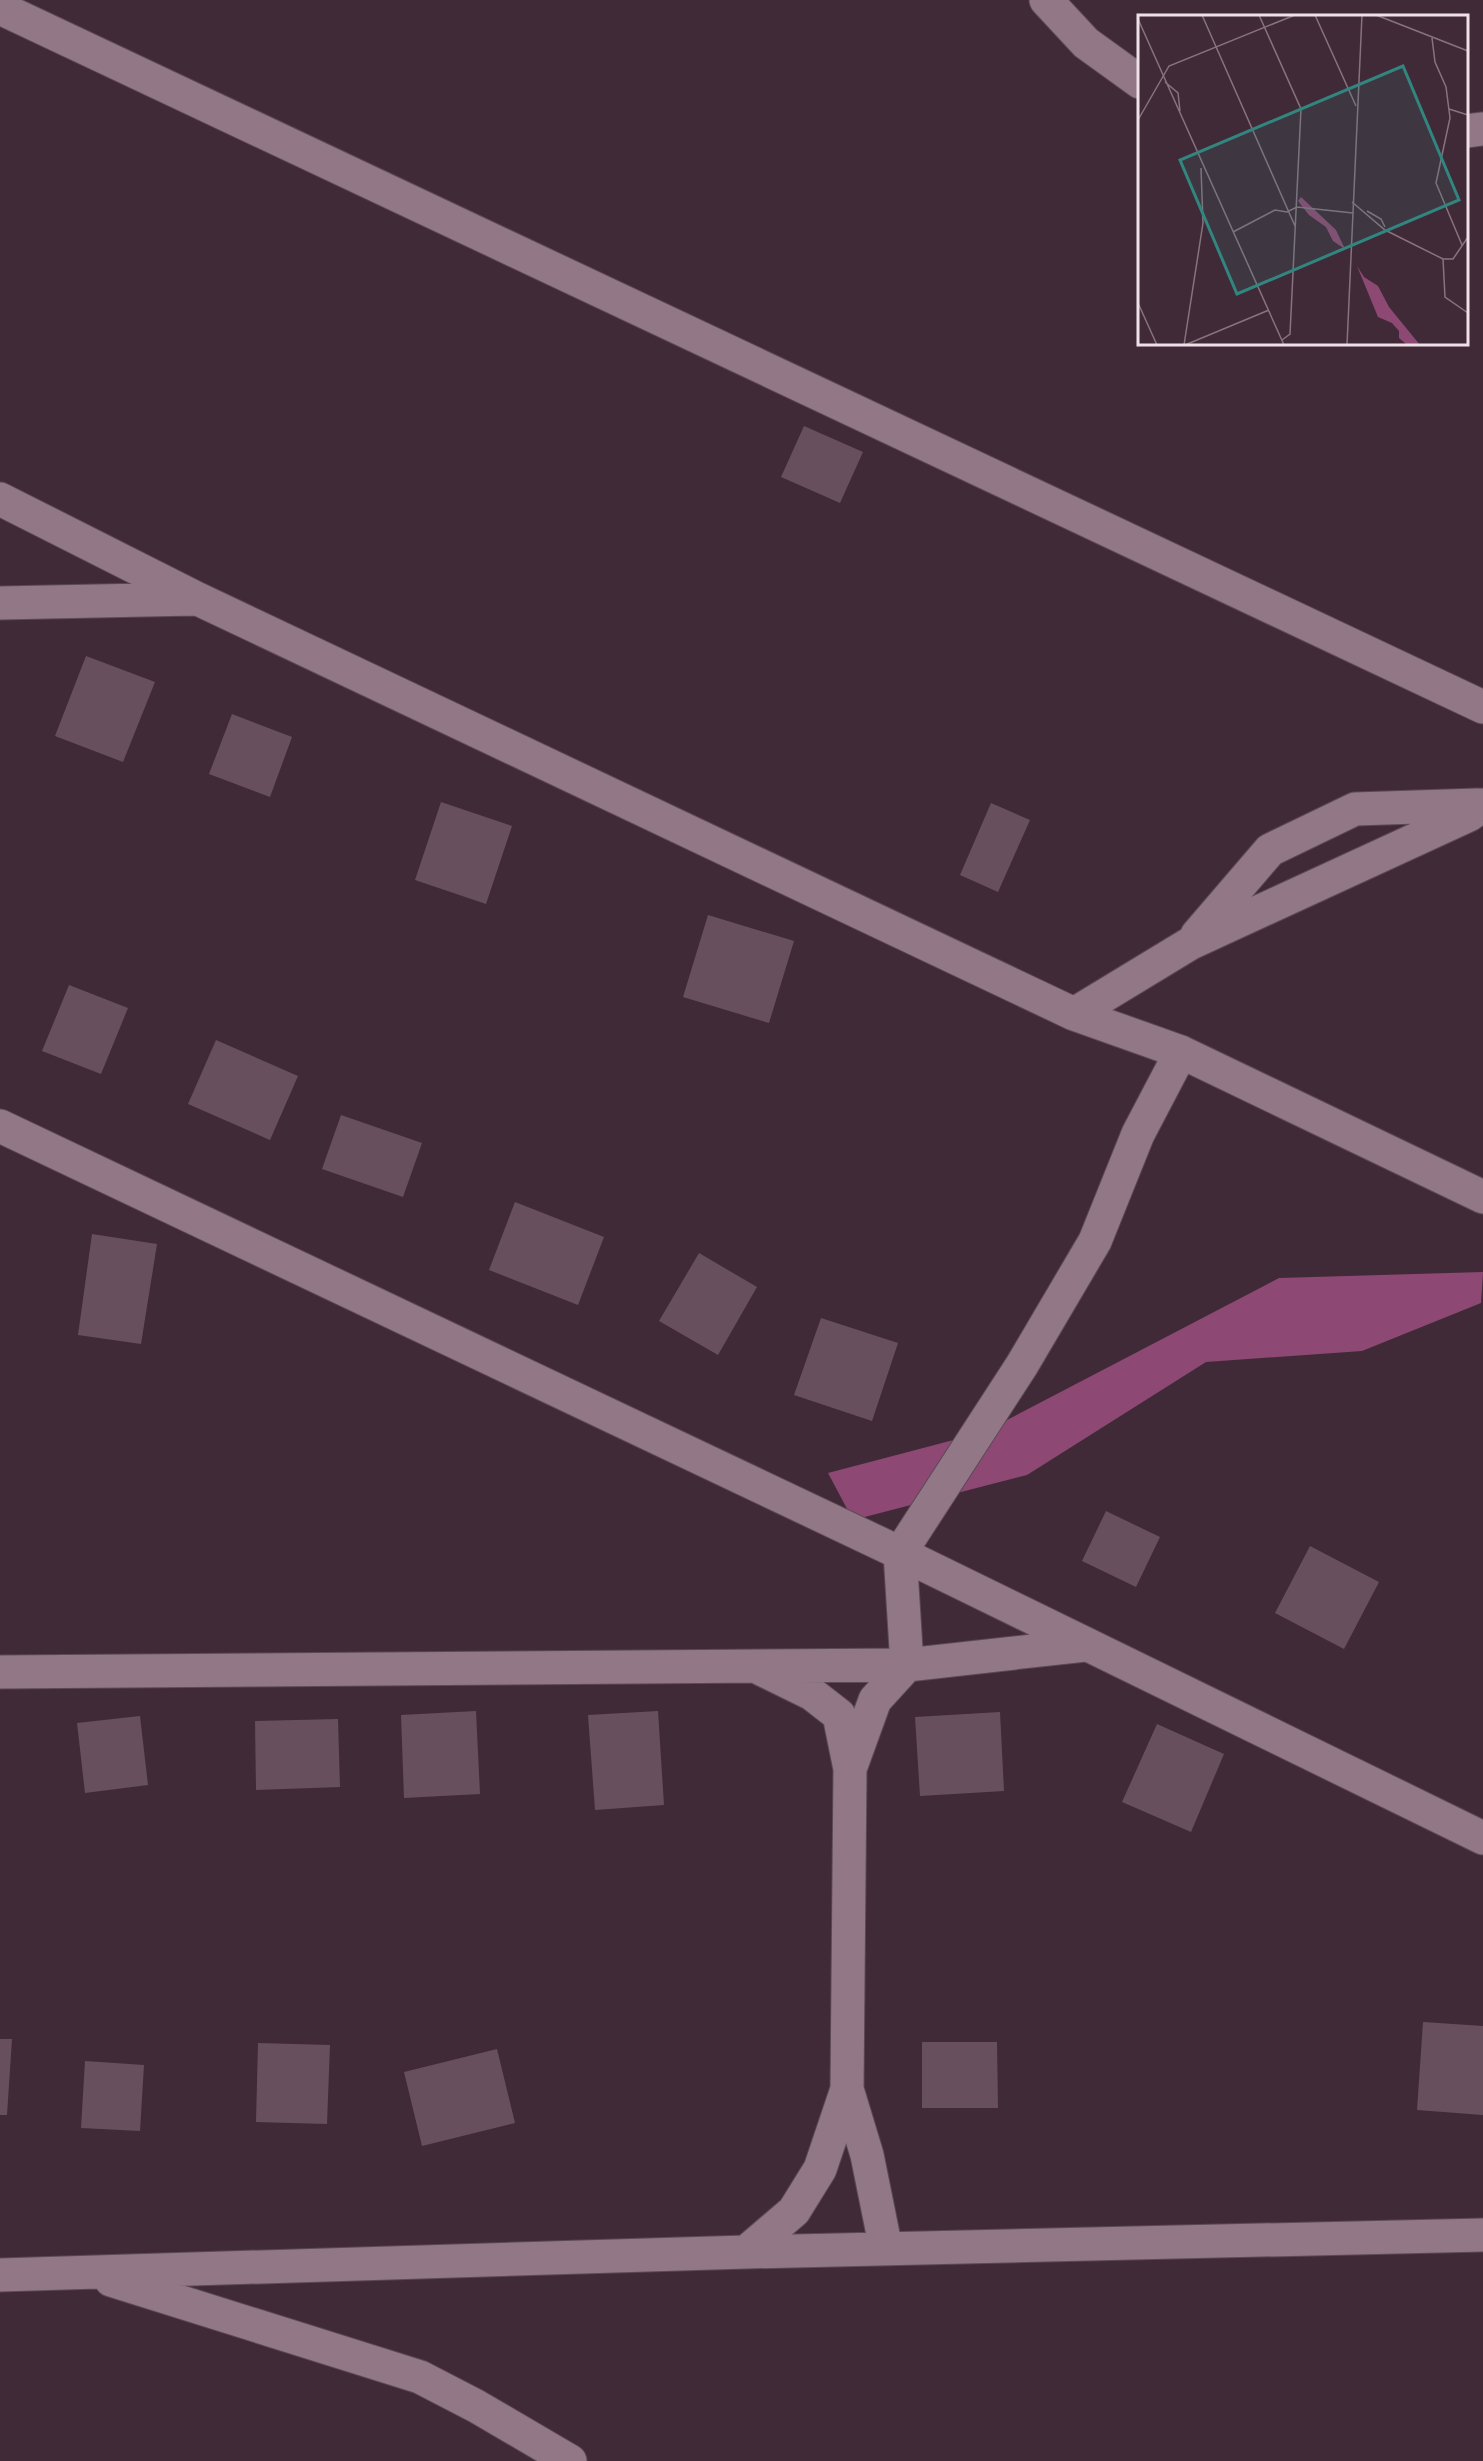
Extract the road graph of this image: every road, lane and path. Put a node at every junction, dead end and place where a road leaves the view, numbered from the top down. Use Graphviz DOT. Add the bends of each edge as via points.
graph roads {
  1 [pos="1046,0"];
  2 [pos="0,8"];
  3 [pos="1138,81"];
  4 [pos="1483,129"];
  5 [pos="1468,131"];
  6 [pos="0,499"];
  7 [pos="198,599"];
  8 [pos="0,603"];
  9 [pos="1483,707"];
  10 [pos="1483,805"];
  11 [pos="1191,943"];
  12 [pos="1074,1014"];
  13 [pos="1181,1052"];
  14 [pos="0,1126"];
  15 [pos="1483,1197"];
  16 [pos="900,1552"];
  17 [pos="1085,1645"];
  18 [pos="907,1665"];
  19 [pos="755,1666"];
  20 [pos="0,1672"];
  21 [pos="850,1769"];
  22 [pos="1483,1838"];
  23 [pos="847,2089"];
  24 [pos="1483,2235"];
  25 [pos="886,2249"];
  26 [pos="746,2252"];
  27 [pos="89,2273"];
  28 [pos="0,2275"];
  29 [pos="570,2461"];
  1 -- 3 [label="street" via="1086,43"];
  2 -- 9 [label="street"];
  4 -- 5 [label="street"];
  6 -- 7 [label="street"];
  7 -- 8 [label="street"];
  7 -- 12 [label="street"];
  10 -- 11 [label="street" via="1469,815"];
  10 -- 11 [label="street" via="1354,809 1270,850"];
  11 -- 12 [label="street"];
  12 -- 13 [label="street"];
  13 -- 15 [label="street"];
  13 -- 16 [label="street" via="1138,1134 1095,1241 1022,1365"];
  14 -- 16 [label="street"];
  16 -- 17 [label="street"];
  16 -- 18 [label="street"];
  17 -- 18 [label="street"];
  17 -- 22 [label="street"];
  18 -- 19 [label="street"];
  18 -- 21 [label="street" via="875,1700"];
  19 -- 20 [label="street"];
  19 -- 21 [label="street" via="812,1694 839,1715"];
  21 -- 23 [label="street"];
  23 -- 25 [label="street" via="867,2155"];
  23 -- 26 [label="street" via="820,2169 799,2203"];
  24 -- 25 [label="street"];
  25 -- 26 [label="street"];
  26 -- 27 [label="street"];
  27 -- 28 [label="street"];
  27 -- 29 [label="street" via="420,2377"];
}
